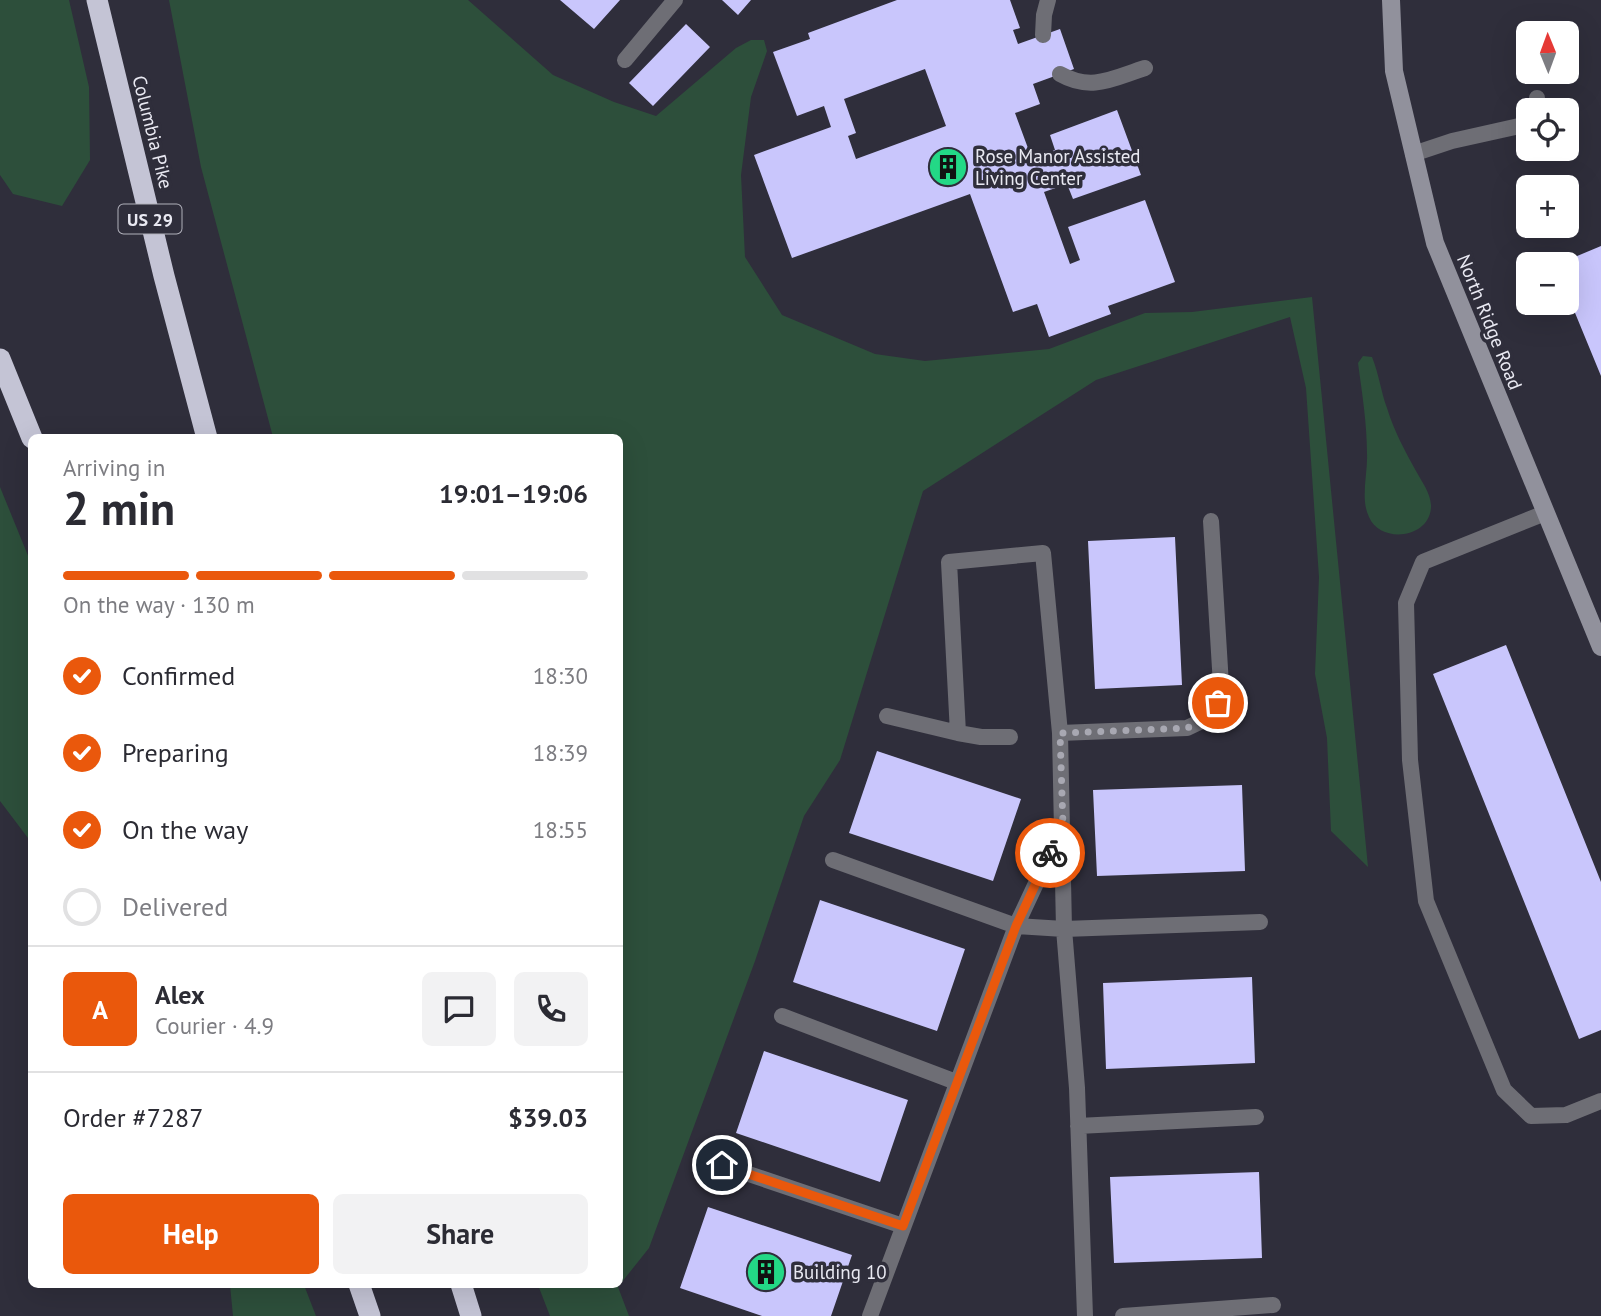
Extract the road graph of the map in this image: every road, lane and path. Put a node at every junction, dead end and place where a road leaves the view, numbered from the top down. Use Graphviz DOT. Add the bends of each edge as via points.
graph roads {
  1 [pos="97,0"];
  2 [pos="675,0"];
  3 [pos="1048,0"];
  4 [pos="1391,0"];
  5 [pos="1042,35"];
  6 [pos="625,60"];
  7 [pos="1145,68"];
  8 [pos="1060,74"];
  9 [pos="1516,127"];
  10 [pos="1413,153"];
  11 [pos="0,359"];
  12 [pos="30,434"];
  13 [pos="206,434"];
  14 [pos="1545,513"];
  15 [pos="1211,521"];
  16 [pos="1601,647"];
  17 [pos="887,716"];
  18 [pos="958,733"];
  19 [pos="1060,733"];
  20 [pos="1010,737"];
  21 [pos="1063,826"];
  22 [pos="833,860"];
  23 [pos="1260,922"];
  24 [pos="1016,926"];
  25 [pos="1064,929"];
  26 [pos="782,1016"];
  27 [pos="956,1082"];
  28 [pos="1601,1101"];
  29 [pos="1256,1117"];
  30 [pos="1078,1126"];
  31 [pos="722,1165"];
  32 [pos="903,1226"];
  33 [pos="360,1288"];
  34 [pos="462,1288"];
  35 [pos="1273,1305"];
  36 [pos="370,1316"];
  37 [pos="471,1316"];
  38 [pos="870,1316"];
  39 [pos="1085,1316"];
  40 [pos="1123,1316"];
  1 -- 13 [label="highway, Columbia Pike / US 29"];
  2 -- 6 [label="lane"];
  3 -- 5 [label="lane"];
  4 -- 10 [label="street, North Ridge Road" via="1394,71"];
  7 -- 8 [label="lane" via="1096,84"];
  9 -- 10 [label="lane"];
  10 -- 14 [label="street, North Ridge Road" via="1435,243"];
  11 -- 12 [label="highway"];
  14 -- 16 [label="street, North Ridge Road"];
  14 -- 28 [label="lane" via="1423,562 1406,603 1410,760 1426,901 1504,1090 1531,1116 1566,1115"];
  15 -- 19 [label="lane" via="1221,685 1218,703 1208,718 1187,728"];
  17 -- 18 [label="lane"];
  18 -- 19 [label="lane" via="949,562 1043,553"];
  18 -- 20 [label="lane"];
  19 -- 21 [label="lane"];
  21 -- 24 [label="lane"];
  21 -- 25 [label="lane"];
  22 -- 24 [label="lane"];
  23 -- 25 [label="lane"];
  24 -- 25 [label="lane"];
  24 -- 27 [label="lane"];
  25 -- 30 [label="lane"];
  26 -- 27 [label="lane"];
  27 -- 32 [label="lane"];
  29 -- 30 [label="lane"];
  30 -- 39 [label="lane"];
  31 -- 32 [label="lane"];
  32 -- 38 [label="lane"];
  33 -- 36 [label="highway"];
  34 -- 37 [label="highway"];
  35 -- 40 [label="lane"];
}
